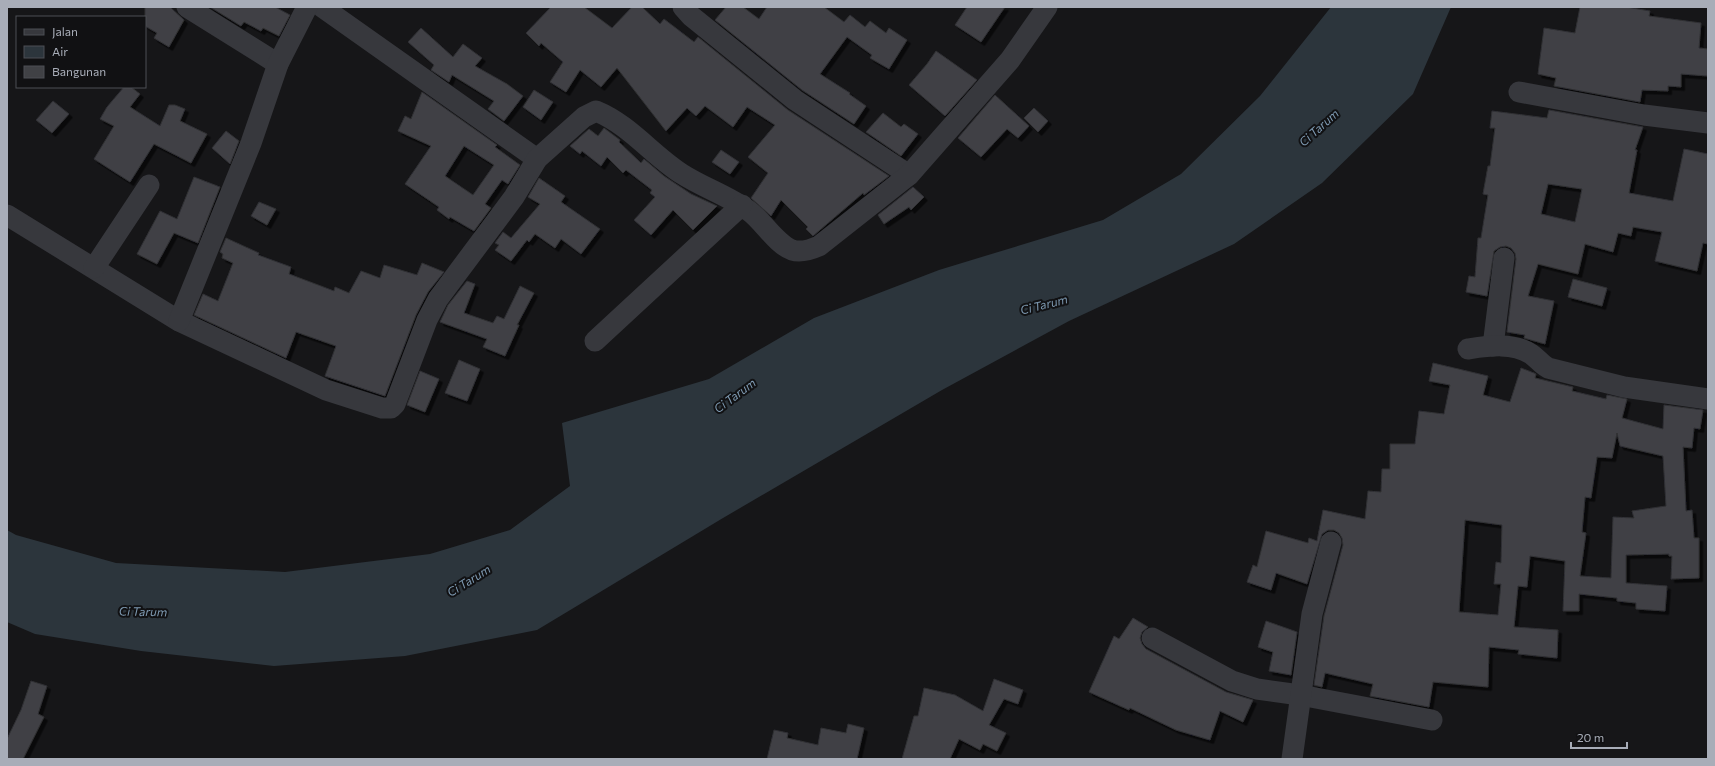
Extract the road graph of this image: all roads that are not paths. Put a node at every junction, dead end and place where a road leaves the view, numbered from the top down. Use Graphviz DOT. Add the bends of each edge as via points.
graph roads {
  1 [pos="187,7"];
  2 [pos="307,7"];
  3 [pos="322,7"];
  4 [pos="683,7"];
  5 [pos="1047,7"];
  6 [pos="278,64"];
  7 [pos="1519,92"];
  8 [pos="1708,122"];
  9 [pos="537,158"];
  10 [pos="909,174"];
  11 [pos="148,185"];
  12 [pos="742,206"];
  13 [pos="7,215"];
  14 [pos="1504,258"];
  15 [pos="94,268"];
  16 [pos="179,321"];
  17 [pos="595,341"];
  18 [pos="1493,346"];
  19 [pos="1468,349"];
  20 [pos="1708,399"];
  21 [pos="1331,542"];
  22 [pos="1152,638"];
  23 [pos="1300,695"];
  24 [pos="1432,720"];
  25 [pos="1292,759"];
  1 -- 6 [label="street"];
  2 -- 6 [label="street"];
  3 -- 9 [label="street"];
  4 -- 10 [label="street" via="690,16 795,100"];
  5 -- 10 [label="street" via="1010,60"];
  6 -- 16 [label="street" via="251,143"];
  7 -- 8 [label="street" via="1644,115"];
  9 -- 12 [label="street" via="584,116 596,111 618,122 681,174"];
  9 -- 16 [label="street" via="514,197 438,299 427,320 395,404 391,408 382,408 326,390"];
  10 -- 12 [label="street" via="819,246 804,251 784,246"];
  11 -- 15 [label="street"];
  12 -- 17 [label="street"];
  13 -- 15 [label="street"];
  14 -- 18 [label="street"];
  15 -- 16 [label="street"];
  18 -- 19 [label="street"];
  18 -- 20 [label="street" via="1515,348 1531,354 1548,368 1594,380"];
  21 -- 23 [label="street" via="1312,614"];
  22 -- 23 [label="street" via="1232,681 1257,689"];
  23 -- 24 [label="street"];
  23 -- 25 [label="street"];
}
